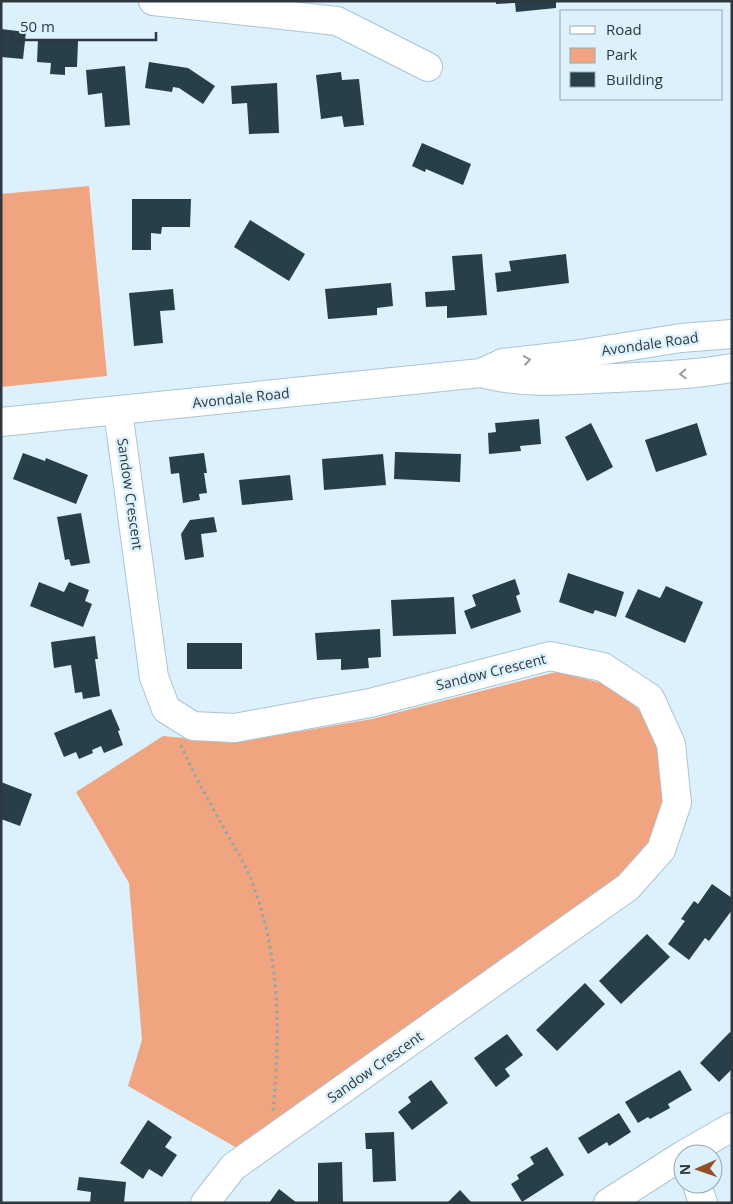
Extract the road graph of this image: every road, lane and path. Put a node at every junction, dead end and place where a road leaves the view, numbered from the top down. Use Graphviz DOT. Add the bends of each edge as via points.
graph roads {
  1 [pos="153,1"];
  2 [pos="428,67"];
  3 [pos="732,334"];
  4 [pos="732,368"];
  5 [pos="481,373"];
  6 [pos="118,411"];
  7 [pos="1,422"];
  8 [pos="179,741"];
  9 [pos="732,1127"];
  10 [pos="270,1141"];
  11 [pos="703,1144"];
  12 [pos="673,1162"];
  13 [pos="205,1203"];
  14 [pos="608,1203"];
  1 -- 2 [label="street" via="337,21"];
  5 -- 3 [label="street, Avondale Road, one-way" via="503,364 680,338"];
  4 -- 5 [label="street, Avondale Road, one-way" via="703,373 540,382"];
  5 -- 6 [label="street, Avondale Road"];
  6 -- 7 [label="street, Avondale Road"];
  6 -- 10 [label="street, Sandow Crescent" via="154,677 166,709 193,726 235,728 370,703 550,656 603,667 650,698 671,744 677,802 661,850 628,887"];
  8 -- 10 [label="path" via="248,872 269,933 276,986 277,1066"];
  9 -- 11 [label="street"];
  10 -- 13 [label="street, Sandow Crescent" via="233,1167"];
  12 -- 14 [label="street"];
}
